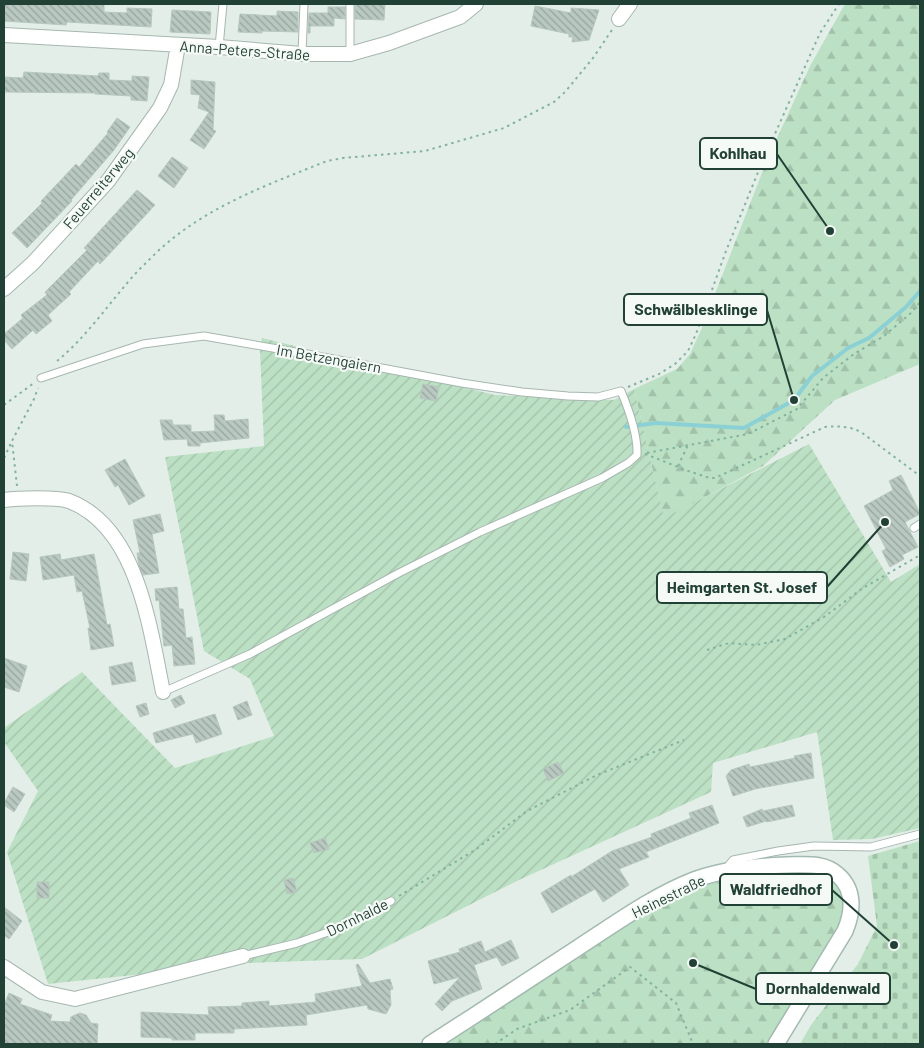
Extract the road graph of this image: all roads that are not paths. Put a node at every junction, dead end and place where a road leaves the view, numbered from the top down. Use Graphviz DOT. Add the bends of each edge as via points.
graph roads {
  1 [pos="223,4"];
  2 [pos="304,4"];
  3 [pos="350,4"];
  4 [pos="476,4"];
  5 [pos="630,4"];
  6 [pos="618,19"];
  7 [pos="4,35"];
  8 [pos="178,45"];
  9 [pos="219,46"];
  10 [pos="302,54"];
  11 [pos="350,54"];
  12 [pos="4,289"];
  13 [pos="41,378"];
  14 [pos="4,500"];
  15 [pos="163,692"];
  16 [pos="920,834"];
  17 [pos="724,872"];
  18 [pos="390,901"];
  19 [pos="243,956"];
  20 [pos="4,967"];
  21 [pos="430,1044"];
  22 [pos="776,1044"];
  1 -- 9 [label="lane"];
  2 -- 10 [label="lane"];
  3 -- 11 [label="lane"];
  4 -- 11 [label="street, Anna-Peters-Straße" via="460,16"];
  5 -- 6 [label="street"];
  7 -- 8 [label="street, Anna-Peters-Straße"];
  8 -- 9 [label="street, Anna-Peters-Straße"];
  8 -- 12 [label="street, Feuerreiterweg" via="171,85 160,108 108,181"];
  9 -- 10 [label="street, Anna-Peters-Straße"];
  10 -- 11 [label="street, Anna-Peters-Straße"];
  13 -- 15 [label="lane, Im Betzengaiern" via="143,344 204,336 522,392 598,397 621,390 637,447 637,455 628,464 480,532 250,654"];
  14 -- 15 [label="street" via="67,500 87,510 106,526 120,544 133,573 148,621"];
  16 -- 17 [label="lane" via="871,847 814,846 778,851 733,860"];
  17 -- 21 [label="main road, Heinestraße" via="695,880 641,907"];
  17 -- 22 [label="main road, Heinestraße" via="783,865 822,866 838,876 848,891 852,906 845,931"];
  18 -- 19 [label="lane, Dornhalde" via="345,926"];
  19 -- 20 [label="street, Dornhalde" via="75,999 42,992"];
}
